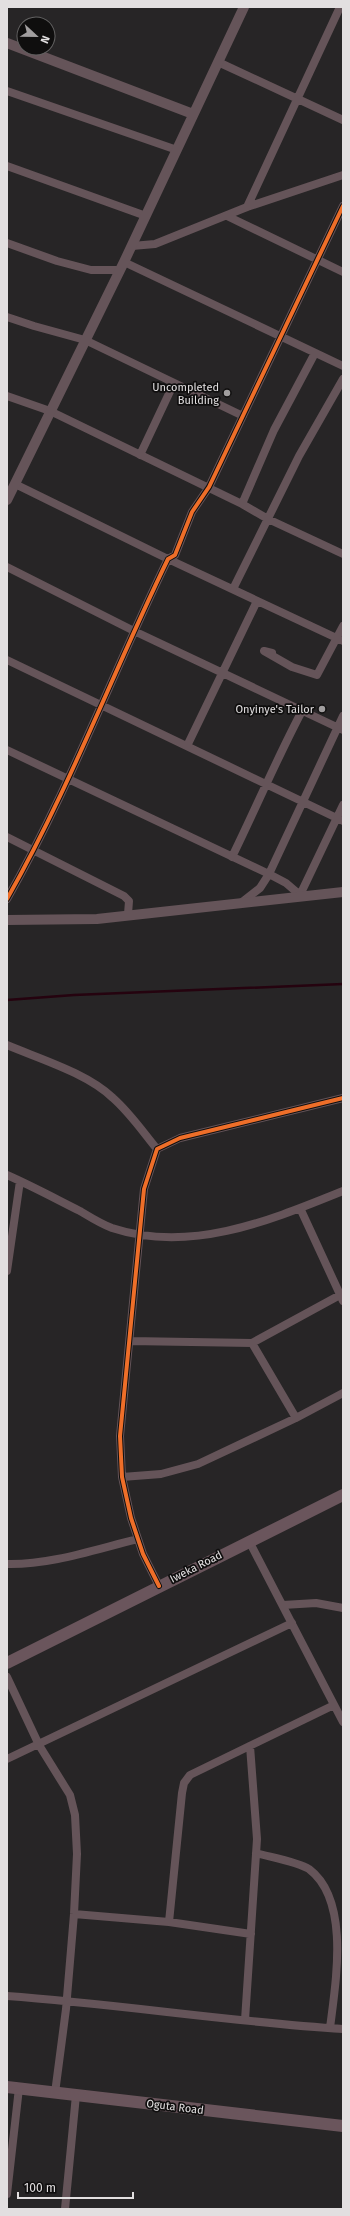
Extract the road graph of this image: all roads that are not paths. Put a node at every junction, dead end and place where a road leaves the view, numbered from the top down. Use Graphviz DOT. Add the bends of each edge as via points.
graph roads {
  1 [pos="244,7"];
  2 [pos="340,7"];
  3 [pos="7,43"];
  4 [pos="218,62"];
  5 [pos="7,91"];
  6 [pos="298,100"];
  7 [pos="193,114"];
  8 [pos="343,120"];
  9 [pos="177,150"];
  10 [pos="7,166"];
  11 [pos="342,177"];
  12 [pos="343,206"];
  13 [pos="247,207"];
  14 [pos="146,216"];
  15 [pos="227,216"];
  16 [pos="7,243"];
  17 [pos="132,246"];
  18 [pos="317,260"];
  19 [pos="122,266"];
  20 [pos="343,272"];
  21 [pos="7,317"];
  22 [pos="281,336"];
  23 [pos="85,340"];
  24 [pos="315,353"];
  25 [pos="343,366"];
  26 [pos="343,379"];
  27 [pos="174,383"];
  28 [pos="8,399"];
  29 [pos="50,411"];
  30 [pos="243,416"];
  31 [pos="140,455"];
  32 [pos="15,484"];
  33 [pos="209,488"];
  34 [pos="7,500"];
  35 [pos="242,504"];
  36 [pos="268,519"];
  37 [pos="343,554"];
  38 [pos="168,559"];
  39 [pos="7,567"];
  40 [pos="233,589"];
  41 [pos="258,601"];
  42 [pos="343,626"];
  43 [pos="134,630"];
  44 [pos="340,640"];
  45 [pos="272,653"];
  46 [pos="7,660"];
  47 [pos="222,672"];
  48 [pos="101,706"];
  49 [pos="302,710"];
  50 [pos="343,716"];
  51 [pos="340,729"];
  52 [pos="187,746"];
  53 [pos="7,750"];
  54 [pos="68,779"];
  55 [pos="267,785"];
  56 [pos="302,802"];
  57 [pos="343,805"];
  58 [pos="340,819"];
  59 [pos="7,837"];
  60 [pos="35,850"];
  61 [pos="232,857"];
  62 [pos="269,874"];
  63 [pos="343,892"];
  64 [pos="300,895"];
  65 [pos="7,899"];
  66 [pos="241,903"];
  67 [pos="128,914"];
  68 [pos="7,920"];
  69 [pos="7,1046"];
  70 [pos="343,1098"];
  71 [pos="157,1149"];
  72 [pos="7,1175"];
  73 [pos="20,1181"];
  74 [pos="343,1191"];
  75 [pos="300,1208"];
  76 [pos="138,1236"];
  77 [pos="7,1271"];
  78 [pos="342,1298"];
  79 [pos="130,1341"];
  80 [pos="252,1343"];
  81 [pos="343,1393"];
  82 [pos="296,1418"];
  83 [pos="122,1477"];
  84 [pos="343,1495"];
  85 [pos="138,1538"];
  86 [pos="249,1541"];
  87 [pos="7,1564"];
  88 [pos="159,1586"];
  89 [pos="283,1605"];
  90 [pos="343,1608"];
  91 [pos="292,1623"];
  92 [pos="7,1663"];
  93 [pos="7,1677"];
  94 [pos="334,1705"];
  95 [pos="343,1722"];
  96 [pos="39,1745"];
  97 [pos="250,1746"];
  98 [pos="7,1759"];
  99 [pos="256,1853"];
  100 [pos="74,1914"];
  101 [pos="168,1922"];
  102 [pos="251,1934"];
  103 [pos="7,1996"];
  104 [pos="67,2000"];
  105 [pos="245,2020"];
  106 [pos="330,2028"];
  107 [pos="343,2029"];
  108 [pos="13,2088"];
  109 [pos="55,2093"];
  110 [pos="76,2095"];
  111 [pos="343,2126"];
  112 [pos="7,2194"];
  113 [pos="65,2209"];
  1 -- 4 [label="street"];
  2 -- 6 [label="street"];
  3 -- 7 [label="street"];
  4 -- 6 [label="street"];
  4 -- 7 [label="street"];
  5 -- 9 [label="street"];
  6 -- 8 [label="street"];
  6 -- 13 [label="street"];
  7 -- 9 [label="street"];
  9 -- 14 [label="street"];
  10 -- 14 [label="street"];
  11 -- 13 [label="street"];
  12 -- 18 [label="street"];
  13 -- 15 [label="street"];
  14 -- 17 [label="street"];
  15 -- 17 [label="street" via="155,244"];
  15 -- 18 [label="street"];
  16 -- 19 [label="street" via="56,261 91,270"];
  17 -- 19 [label="street"];
  18 -- 20 [label="street"];
  18 -- 22 [label="street"];
  19 -- 22 [label="street"];
  19 -- 23 [label="street"];
  21 -- 23 [label="street"];
  22 -- 24 [label="street"];
  22 -- 30 [label="street"];
  23 -- 27 [label="street"];
  23 -- 29 [label="street"];
  24 -- 25 [label="street"];
  24 -- 35 [label="street" via="274,430"];
  26 -- 36 [label="street" via="299,456"];
  27 -- 30 [label="street"];
  27 -- 31 [label="street"];
  28 -- 29 [label="street"];
  29 -- 31 [label="street"];
  29 -- 32 [label="street"];
  30 -- 33 [label="street"];
  31 -- 33 [label="street"];
  32 -- 34 [label="street"];
  32 -- 38 [label="street"];
  33 -- 35 [label="street"];
  33 -- 38 [label="street" via="192,512 175,555"];
  35 -- 36 [label="street"];
  36 -- 37 [label="street"];
  36 -- 40 [label="street"];
  38 -- 40 [label="street"];
  38 -- 43 [label="street"];
  39 -- 43 [label="street"];
  40 -- 41 [label="street"];
  41 -- 44 [label="street"];
  41 -- 47 [label="street"];
  42 -- 44 [label="street"];
  43 -- 47 [label="street"];
  43 -- 48 [label="street"];
  44 -- 45 [label="street" via="317,675 292,666 264,651"];
  46 -- 48 [label="street"];
  47 -- 49 [label="street"];
  47 -- 52 [label="street"];
  48 -- 52 [label="street"];
  48 -- 54 [label="street"];
  49 -- 51 [label="street"];
  49 -- 55 [label="street" via="282,747"];
  50 -- 51 [label="street"];
  51 -- 56 [label="street"];
  52 -- 55 [label="street"];
  53 -- 54 [label="street"];
  54 -- 60 [label="street"];
  54 -- 61 [label="street"];
  55 -- 56 [label="street"];
  55 -- 61 [label="street"];
  56 -- 58 [label="street"];
  56 -- 62 [label="street"];
  57 -- 58 [label="street"];
  58 -- 64 [label="street"];
  59 -- 60 [label="street"];
  60 -- 65 [label="street"];
  60 -- 67 [label="street" via="124,896 130,901"];
  61 -- 62 [label="street"];
  62 -- 64 [label="street" via="286,883"];
  62 -- 66 [label="street" via="260,888"];
  63 -- 64 [label="street"];
  64 -- 66 [label="street"];
  66 -- 67 [label="street"];
  67 -- 68 [label="street" via="97,918"];
  69 -- 71 [label="street" via="81,1077 104,1090 114,1098"];
  70 -- 71 [label="street" via="180,1138"];
  71 -- 76 [label="street" via="144,1188"];
  72 -- 73 [label="street"];
  73 -- 76 [label="street" via="110,1227"];
  73 -- 77 [label="street"];
  74 -- 75 [label="street"];
  75 -- 76 [label="street" via="270,1220 209,1235 172,1238"];
  75 -- 78 [label="street"];
  76 -- 79 [label="street"];
  78 -- 80 [label="street"];
  79 -- 80 [label="street"];
  79 -- 83 [label="street" via="120,1436"];
  80 -- 82 [label="street"];
  81 -- 82 [label="street"];
  82 -- 83 [label="street" via="198,1464 161,1474"];
  83 -- 85 [label="street"];
  84 -- 86 [label="main road, Iweka Road"];
  85 -- 87 [label="street" via="60,1558 25,1564"];
  85 -- 88 [label="street"];
  86 -- 88 [label="main road, Iweka Road"];
  86 -- 89 [label="street"];
  88 -- 92 [label="main road, Iweka Road"];
  89 -- 90 [label="street" via="316,1603"];
  89 -- 91 [label="street"];
  91 -- 94 [label="street"];
  91 -- 96 [label="street"];
  93 -- 96 [label="street"];
  94 -- 95 [label="street"];
  94 -- 97 [label="street"];
  96 -- 98 [label="street"];
  96 -- 100 [label="street" via="70,1795 73,1805 77,1854"];
  97 -- 99 [label="street"];
  97 -- 101 [label="street" via="190,1775 184,1783"];
  99 -- 102 [label="street"];
  99 -- 106 [label="street" via="308,1869 325,1884 336,1904 341,1923 341,1940"];
  100 -- 101 [label="street"];
  100 -- 104 [label="street"];
  101 -- 102 [label="street"];
  102 -- 105 [label="street"];
  103 -- 104 [label="street"];
  104 -- 105 [label="street"];
  104 -- 109 [label="street"];
  105 -- 106 [label="street"];
  106 -- 107 [label="street"];
  108 -- 109 [label="main road, Oguta Road"];
  108 -- 112 [label="street"];
  109 -- 110 [label="main road, Oguta Road"];
  110 -- 111 [label="main road, Oguta Road"];
  110 -- 113 [label="street"];
}
